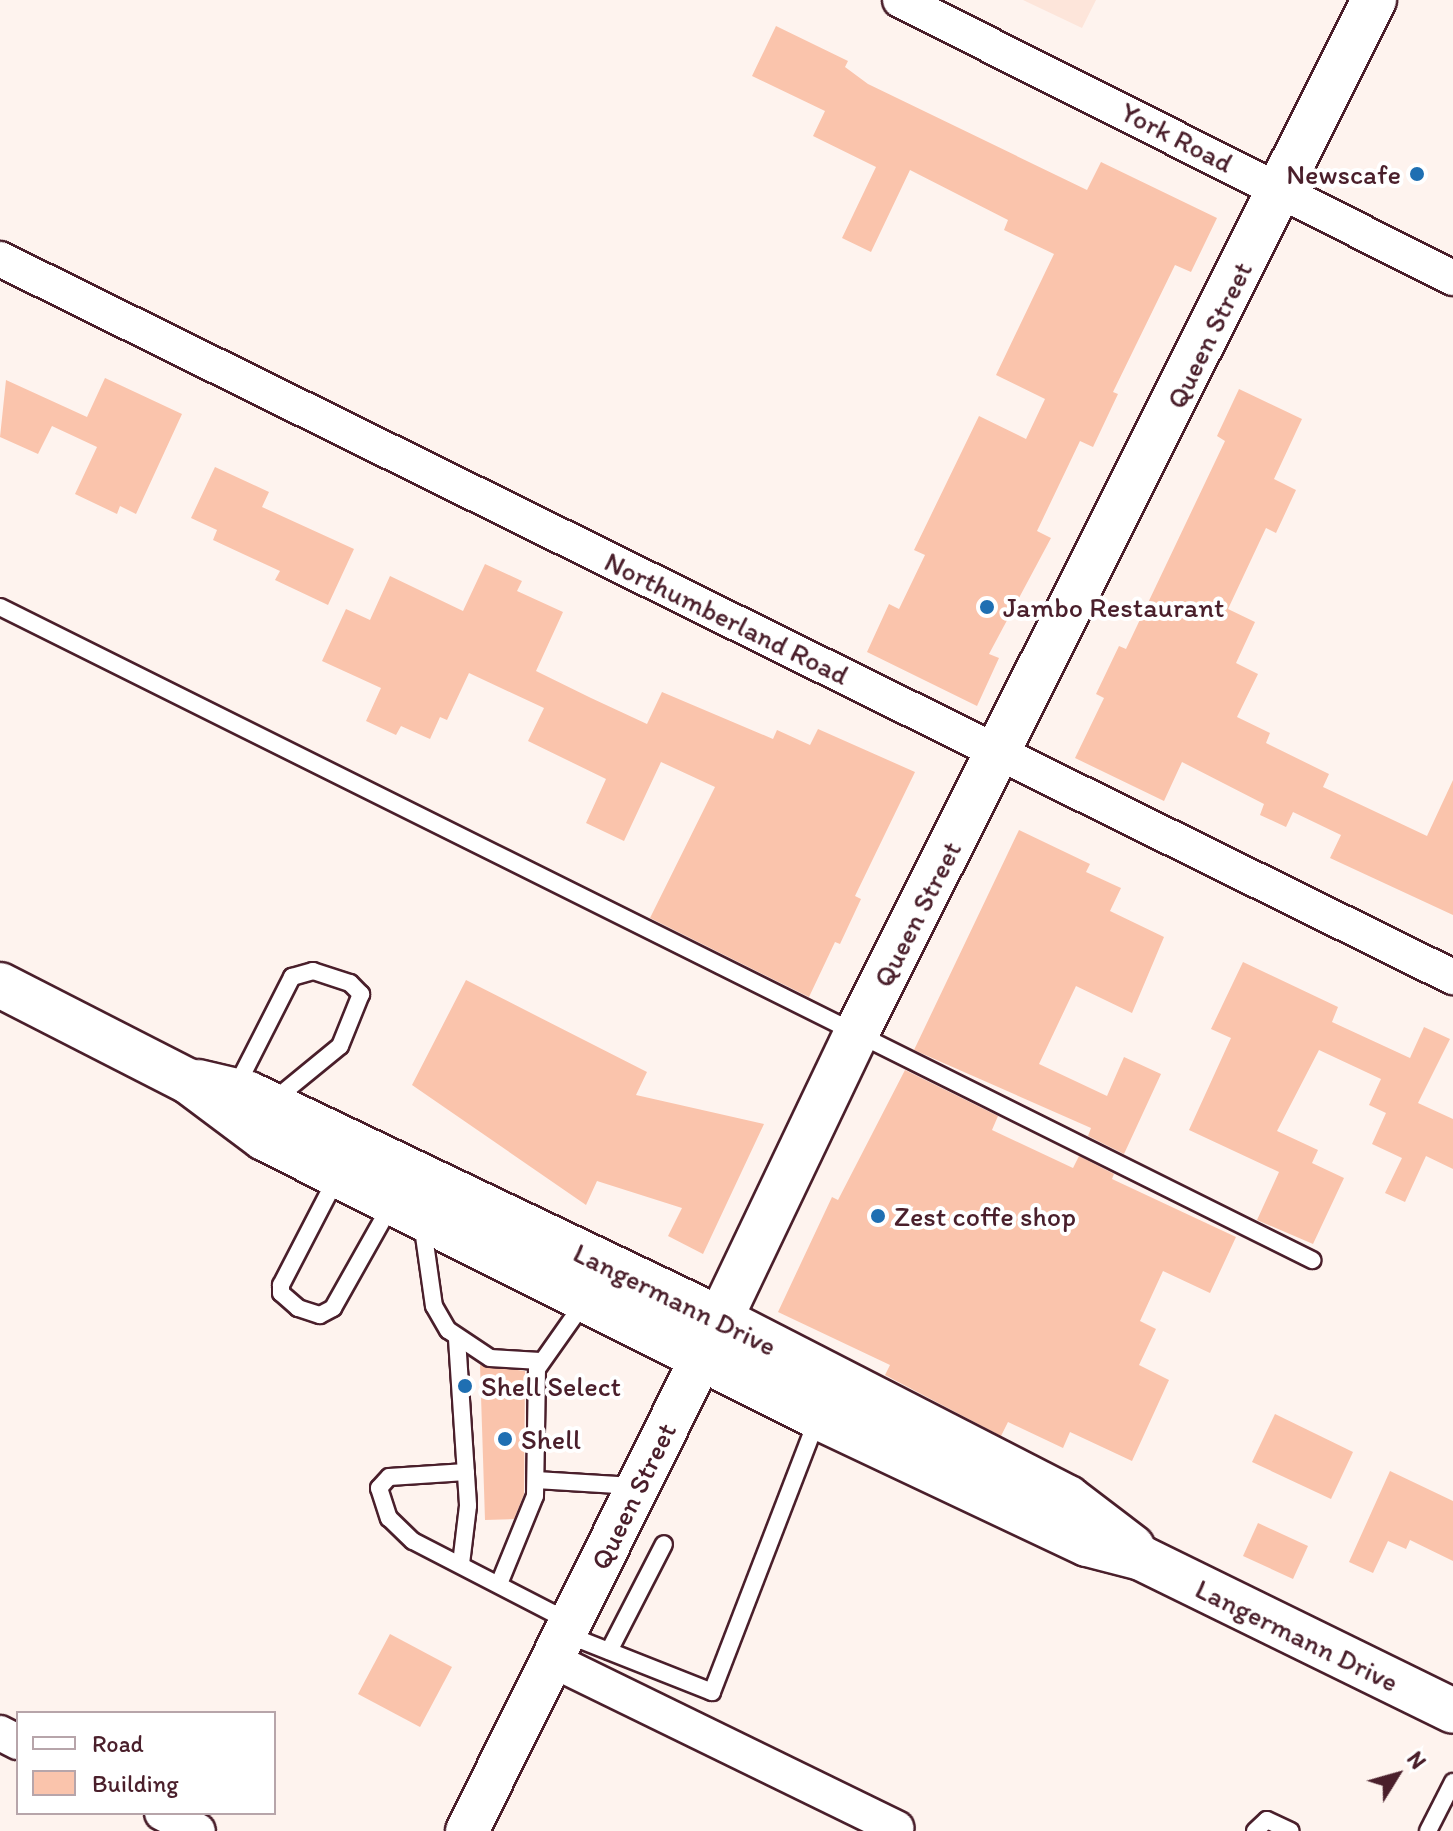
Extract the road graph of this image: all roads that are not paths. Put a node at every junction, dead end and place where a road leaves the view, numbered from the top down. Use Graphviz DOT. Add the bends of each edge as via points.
graph roads {
  1 [pos="900,0"];
  2 [pos="1374,0"];
  3 [pos="1281,189"];
  4 [pos="0,259"];
  5 [pos="1453,278"];
  6 [pos="0,607"];
  7 [pos="999,752"];
  8 [pos="1453,977"];
  9 [pos="0,985"];
  10 [pos="855,1036"];
  11 [pos="188,1081"];
  12 [pos="252,1096"];
  13 [pos="338,1176"];
  14 [pos="407,1211"];
  15 [pos="1312,1260"];
  16 [pos="586,1299"];
  17 [pos="720,1319"];
  18 [pos="457,1339"];
  19 [pos="702,1357"];
  20 [pos="540,1361"];
  21 [pos="818,1417"];
  22 [pos="466,1472"];
  23 [pos="536,1480"];
  24 [pos="638,1486"];
  25 [pos="664,1544"];
  26 [pos="1141,1558"];
  27 [pos="461,1564"];
  28 [pos="499,1584"];
  29 [pos="565,1640"];
  30 [pos="609,1651"];
  31 [pos="1453,1711"];
  32 [pos="1453,1782"];
  33 [pos="166,1815"];
  34 [pos="897,1828"];
  35 [pos="198,1831"];
  36 [pos="467,1831"];
  37 [pos="1255,1831"];
  38 [pos="1291,1831"];
  39 [pos="1428,1831"];
  1 -- 3 [label="street, York Road"];
  2 -- 3 [label="main road, Queen Street"];
  3 -- 5 [label="street, York Road"];
  3 -- 7 [label="main road, Queen Street"];
  4 -- 7 [label="street, Northumberland Road"];
  6 -- 10 [label="lane"];
  7 -- 8 [label="street, Northumberland Road"];
  7 -- 10 [label="main road, Queen Street"];
  9 -- 11 [label="main road, Langermann Drive"];
  10 -- 15 [label="lane"];
  10 -- 17 [label="main road, Queen Street"];
  11 -- 12 [label="main road, Langermann Drive"];
  11 -- 13 [label="main road, Langermann Drive" via="245,1127"];
  12 -- 12 [label="lane" via="340,1046 361,994 350,983 313,971 292,977"];
  12 -- 17 [label="main road, Langermann Drive"];
  13 -- 14 [label="main road, Langermann Drive"];
  13 -- 14 [label="lane" via="281,1285 281,1293 298,1308 320,1315 333,1308"];
  14 -- 16 [label="main road, Langermann Drive"];
  14 -- 18 [label="lane" via="434,1306"];
  16 -- 19 [label="main road, Langermann Drive"];
  16 -- 20 [label="lane"];
  17 -- 19 [label="main road, Queen Street"];
  17 -- 26 [label="main road, Langermann Drive" via="1068,1498 1117,1531"];
  18 -- 20 [label="lane" via="490,1358"];
  18 -- 22 [label="lane"];
  19 -- 21 [label="main road, Langermann Drive"];
  19 -- 24 [label="street, Queen Street"];
  20 -- 23 [label="lane" via="532,1421"];
  21 -- 26 [label="main road, Langermann Drive" via="1087,1544"];
  21 -- 30 [label="lane" via="712,1692"];
  22 -- 27 [label="lane"];
  22 -- 27 [label="lane" via="399,1474 379,1488 396,1527"];
  23 -- 24 [label="lane"];
  23 -- 28 [label="lane" via="530,1519"];
  24 -- 29 [label="street, Queen Street"];
  25 -- 30 [label="lane"];
  26 -- 31 [label="main road, Langermann Drive"];
  27 -- 28 [label="lane"];
  28 -- 29 [label="lane"];
  29 -- 30 [label="lane"];
  29 -- 34 [label="street"];
  29 -- 36 [label="street, Queen Street"];
  32 -- 39 [label="lane"];
  33 -- 35 [label="street"];
  37 -- 38 [label="lane" via="1267,1820"];
}
